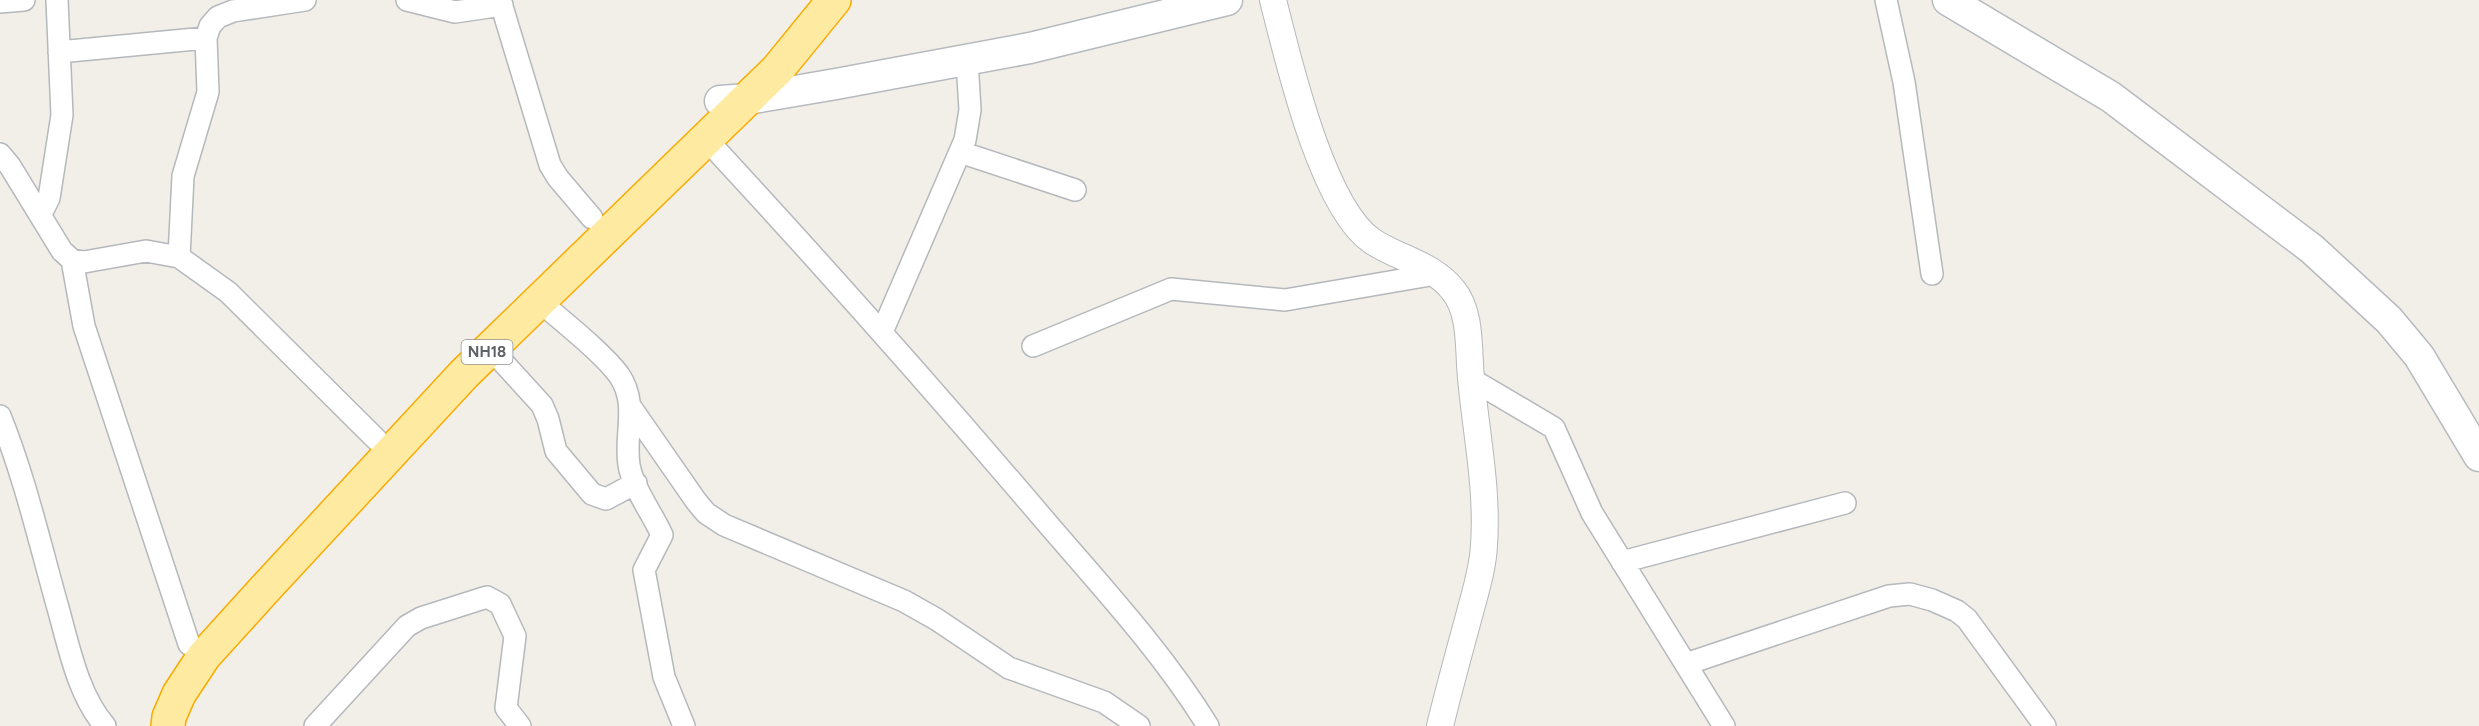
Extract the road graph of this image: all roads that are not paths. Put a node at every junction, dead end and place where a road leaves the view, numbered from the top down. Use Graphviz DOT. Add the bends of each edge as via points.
graph roads {
  1 [pos="24,0"];
  2 [pos="57,0"];
  3 [pos="305,0"];
  4 [pos="407,0"];
  5 [pos="812,0"];
  6 [pos="834,0"];
  7 [pos="1227,0"];
  8 [pos="1273,0"];
  9 [pos="1886,0"];
  10 [pos="1948,0"];
  11 [pos="0,2"];
  12 [pos="501,2"];
  13 [pos="206,38"];
  14 [pos="59,52"];
  15 [pos="967,60"];
  16 [pos="734,100"];
  17 [pos="706,139"];
  18 [pos="960,152"];
  19 [pos="0,154"];
  20 [pos="1075,190"];
  21 [pos="41,214"];
  22 [pos="592,218"];
  23 [pos="179,257"];
  24 [pos="72,260"];
  25 [pos="1436,274"];
  26 [pos="1932,274"];
  27 [pos="538,300"];
  28 [pos="882,332"];
  29 [pos="1033,346"];
  30 [pos="490,348"];
  31 [pos="1471,379"];
  32 [pos="630,406"];
  33 [pos="0,416"];
  34 [pos="377,440"];
  35 [pos="2479,456"];
  36 [pos="636,483"];
  37 [pos="1845,503"];
  38 [pos="1623,562"];
  39 [pos="189,644"];
  40 [pos="1686,664"];
  41 [pos="105,726"];
  42 [pos="167,726"];
  43 [pos="315,726"];
  44 [pos="520,726"];
  45 [pos="684,726"];
  46 [pos="1139,726"];
  47 [pos="1208,726"];
  48 [pos="1440,726"];
  49 [pos="1724,726"];
  50 [pos="2045,726"];
  1 -- 11 [label="street"];
  2 -- 14 [label="street"];
  3 -- 13 [label="street" via="233,11 218,17"];
  4 -- 12 [label="street" via="455,12"];
  5 -- 16 [label="highway, NH18"];
  6 -- 16 [label="highway, NH18" via="799,46"];
  7 -- 15 [label="main road"];
  8 -- 25 [label="street" via="1292,77 1323,167 1337,194 1372,241"];
  9 -- 26 [label="street" via="1905,82"];
  10 -- 35 [label="main road" via="2111,97 2312,249 2389,320 2419,356"];
  12 -- 22 [label="street" via="550,165"];
  13 -- 14 [label="street"];
  13 -- 23 [label="street" via="208,92 183,176"];
  14 -- 21 [label="street" via="62,115 49,198"];
  15 -- 16 [label="main road"];
  15 -- 18 [label="street" via="970,110"];
  16 -- 17 [label="highway, NH18"];
  16 -- 22 [label="highway, NH18"];
  17 -- 27 [label="highway, NH18"];
  17 -- 28 [label="street"];
  18 -- 20 [label="street"];
  18 -- 28 [label="street"];
  19 -- 21 [label="street"];
  21 -- 24 [label="street"];
  22 -- 34 [label="highway, NH18"];
  23 -- 24 [label="street" via="146,251 84,262"];
  23 -- 34 [label="street" via="228,292"];
  24 -- 39 [label="street" via="84,326"];
  25 -- 29 [label="street" via="1285,300 1171,290"];
  25 -- 31 [label="street" via="1461,303"];
  27 -- 30 [label="highway, NH18"];
  27 -- 32 [label="street" via="619,375"];
  28 -- 47 [label="street" via="1154,649"];
  30 -- 36 [label="street" via="542,405 556,452 592,494 606,499"];
  30 -- 42 [label="highway, NH18" via="204,656 179,694"];
  31 -- 38 [label="street" via="1554,428 1588,504"];
  31 -- 48 [label="street" via="1482,460 1484,546"];
  32 -- 36 [label="street" via="629,464"];
  32 -- 46 [label="street" via="696,501 724,525 904,602 1009,668 1104,702"];
  33 -- 41 [label="street" via="15,454 83,686"];
  34 -- 39 [label="highway, NH18"];
  36 -- 45 [label="street" via="662,535 644,570 664,677"];
  37 -- 38 [label="street"];
  38 -- 40 [label="street"];
  39 -- 42 [label="highway, NH18" via="155,710"];
  40 -- 49 [label="street"];
  40 -- 50 [label="street" via="1857,605 1910,594 1932,600 1967,619"];
  43 -- 44 [label="street" via="407,626 487,597 500,604 515,636 506,708"];
}
